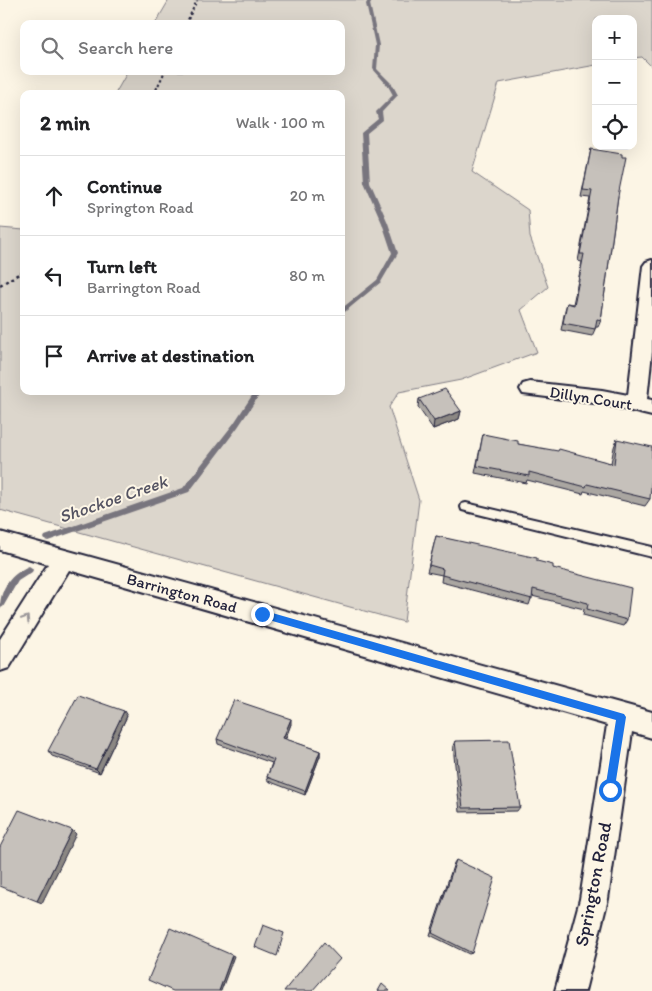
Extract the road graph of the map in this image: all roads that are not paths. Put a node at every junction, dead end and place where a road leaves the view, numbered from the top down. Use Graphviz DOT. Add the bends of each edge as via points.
graph roads {
  1 [pos="652,266"];
  2 [pos="650,307"];
  3 [pos="530,388"];
  4 [pos="644,406"];
  5 [pos="466,507"];
  6 [pos="2,546"];
  7 [pos="652,552"];
  8 [pos="64,559"];
  9 [pos="0,660"];
  10 [pos="621,717"];
  11 [pos="652,726"];
  12 [pos="570,991"];
  1 -- 2 [label="street"];
  2 -- 4 [label="street"];
  3 -- 4 [label="street, Dillyn Court"];
  5 -- 7 [label="lane"];
  6 -- 8 [label="street, Barrington Road"];
  9 -- 8 [label="street, one-way"];
  8 -- 10 [label="street, Barrington Road"];
  10 -- 11 [label="street, Barrington Road"];
  10 -- 12 [label="street, Springton Road" via="594,899"];
}
